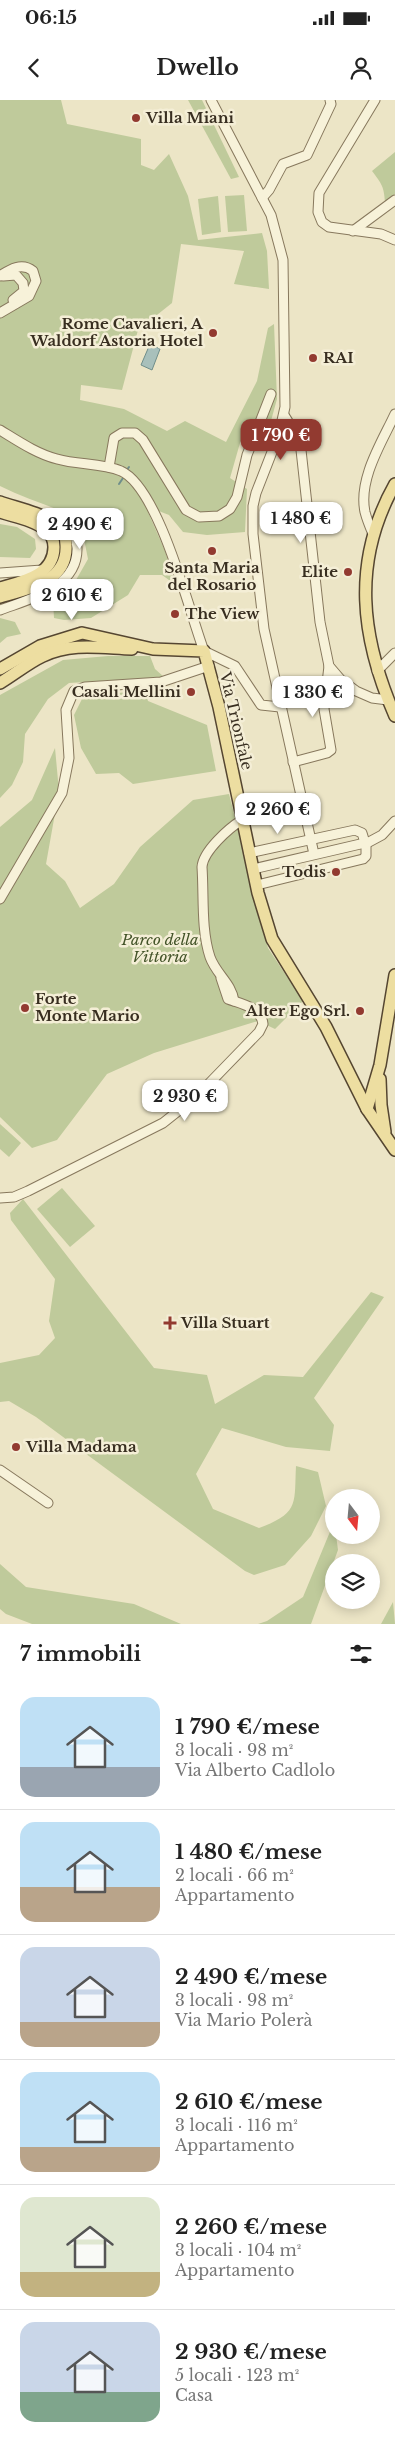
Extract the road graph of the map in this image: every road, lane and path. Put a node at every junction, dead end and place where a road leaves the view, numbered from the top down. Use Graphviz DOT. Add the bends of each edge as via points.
graph roads {
  1 [pos="211,100"];
  2 [pos="330,100"];
  3 [pos="375,100"];
  4 [pos="262,198"];
  5 [pos="395,200"];
  6 [pos="353,231"];
  7 [pos="395,240"];
  8 [pos="0,276"];
  9 [pos="0,312"];
  10 [pos="270,394"];
  11 [pos="395,414"];
  12 [pos="284,415"];
  13 [pos="0,430"];
  14 [pos="109,467"];
  15 [pos="395,484"];
  16 [pos="0,502"];
  17 [pos="0,512"];
  18 [pos="56,524"];
  19 [pos="373,534"];
  20 [pos="45,569"];
  21 [pos="0,573"];
  22 [pos="0,588"];
  23 [pos="0,597"];
  24 [pos="0,610"];
  25 [pos="153,649"];
  26 [pos="395,653"];
  27 [pos="206,658"];
  28 [pos="329,666"];
  29 [pos="0,669"];
  30 [pos="376,671"];
  31 [pos="0,683"];
  32 [pos="388,700"];
  33 [pos="280,707"];
  34 [pos="395,716"];
  35 [pos="293,762"];
  36 [pos="242,820"];
  37 [pos="395,821"];
  38 [pos="311,840"];
  39 [pos="365,843"];
  40 [pos="249,853"];
  41 [pos="314,854"];
  42 [pos="253,869"];
  43 [pos="257,884"];
  44 [pos="0,899"];
  45 [pos="395,975"];
  46 [pos="380,1064"];
  47 [pos="367,1109"];
  48 [pos="386,1138"];
  49 [pos="395,1150"];
  50 [pos="0,1198"];
  51 [pos="0,1470"];
  52 [pos="48,1503"];
  1 -- 4 [label="street"];
  2 -- 4 [label="street" via="307,155 283,164"];
  3 -- 6 [label="street" via="317,199 318,212 324,224"];
  4 -- 12 [label="street" via="277,232 283,260"];
  5 -- 6 [label="street"];
  6 -- 7 [label="street" via="384,235"];
  8 -- 9 [label="street" via="16,275 24,288 20,296"];
  8 -- 9 [label="street" via="12,268 26,267 33,271 36,281 29,296"];
  10 -- 14 [label="street" via="247,455 237,497 223,515 203,518 186,510 143,440 135,434 122,433 114,438"];
  11 -- 19 [label="street" via="371,467 367,484 364,508"];
  12 -- 28 [label="street" via="300,441 320,622"];
  12 -- 33 [label="street" via="258,489 253,517 260,607"];
  13 -- 14 [label="street, Via Trionfale" via="48,456"];
  14 -- 27 [label="street, Via Trionfale" via="127,475 145,496 170,552"];
  15 -- 19 [label="main road"];
  16 -- 18 [label="main road"];
  17 -- 20 [label="main road" via="37,525 49,533 54,544 53,554"];
  18 -- 23 [label="main road" via="66,542 61,568 44,583"];
  18 -- 24 [label="street" via="69,527 74,534 77,554 72,569 47,591"];
  19 -- 30 [label="main road" via="366,600"];
  20 -- 21 [label="street"];
  20 -- 22 [label="main road" via="28,579"];
  25 -- 27 [label="main road"];
  25 -- 29 [label="main road" via="82,633 48,642"];
  25 -- 31 [label="main road" via="87,647 58,650 38,658"];
  26 -- 30 [label="street"];
  27 -- 33 [label="street" via="235,666 261,705"];
  27 -- 36 [label="main road, Via Trionfale"];
  27 -- 44 [label="street" via="186,675 162,682 85,687 74,692 66,712 68,761 62,793"];
  28 -- 32 [label="street" via="356,692"];
  28 -- 35 [label="street" via="324,709 331,750"];
  30 -- 32 [label="main road"];
  32 -- 34 [label="main road"];
  33 -- 35 [label="street"];
  35 -- 38 [label="street"];
  36 -- 40 [label="main road, Via Trionfale"];
  36 -- 50 [label="street" via="232,826 203,860 206,944 225,995 258,1012 262,1028 183,1108 163,1123 14,1197"];
  37 -- 39 [label="street" via="382,834"];
  38 -- 39 [label="street" via="357,830 362,832"];
  38 -- 40 [label="street"];
  38 -- 41 [label="street"];
  39 -- 41 [label="street"];
  39 -- 43 [label="street" via="363,859"];
  40 -- 42 [label="main road, Via Trionfale"];
  41 -- 42 [label="street"];
  42 -- 43 [label="main road, Via Trionfale"];
  43 -- 47 [label="main road, Via Trionfale" via="274,943 326,1027"];
  45 -- 46 [label="main road"];
  46 -- 47 [label="main road"];
  46 -- 48 [label="main road"];
  47 -- 48 [label="main road, Via Trionfale"];
  48 -- 49 [label="main road, Via Trionfale"];
  51 -- 52 [label="street"];
}
